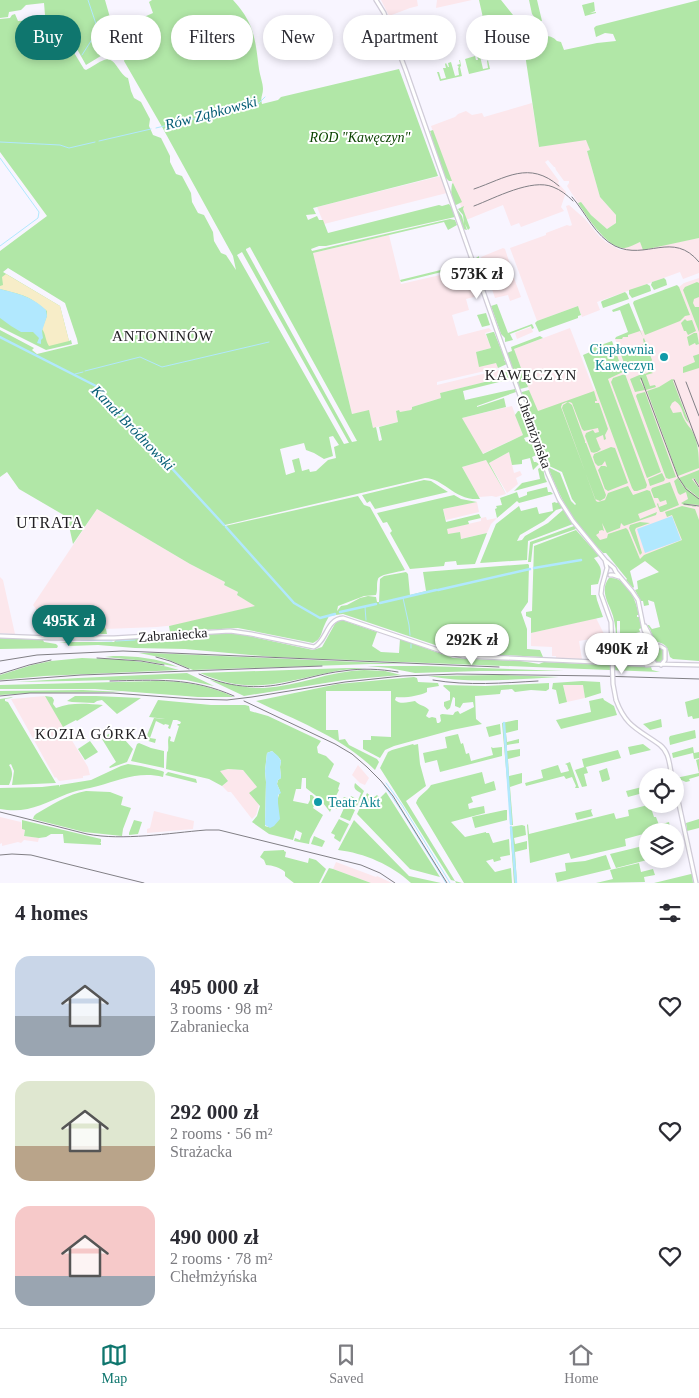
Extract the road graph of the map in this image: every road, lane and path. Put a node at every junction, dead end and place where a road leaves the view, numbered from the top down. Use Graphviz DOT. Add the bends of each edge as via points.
graph roads {
  1 [pos="377,1"];
  2 [pos="604,560"];
  3 [pos="614,568"];
  4 [pos="606,570"];
  5 [pos="611,575"];
  6 [pos="622,579"];
  7 [pos="603,582"];
  8 [pos="0,636"];
  9 [pos="655,647"];
  10 [pos="665,658"];
  11 [pos="652,659"];
  12 [pos="640,664"];
  13 [pos="655,664"];
  14 [pos="679,664"];
  15 [pos="661,665"];
  16 [pos="699,666"];
  17 [pos="670,768"];
  18 [pos="681,813"];
  19 [pos="696,883"];
  1 -- 2 [label="street, Chełmżyńska" via="405,68 559,499 572,521"];
  2 -- 3 [label="street, Chełmżyńska"];
  2 -- 4 [label="street, Chełmżyńska"];
  3 -- 4 [label="street" via="609,566"];
  3 -- 5 [label="street"];
  3 -- 6 [label="street, Chełmżyńska"];
  4 -- 5 [label="street"];
  4 -- 7 [label="street, Chełmżyńska"];
  5 -- 6 [label="street"];
  5 -- 7 [label="street"];
  6 -- 9 [label="street, Chełmżyńska" via="637,597 643,623"];
  7 -- 17 [label="street, Chełmżyńska, bridge" via="601,595 611,622 613,681 621,714 665,749"];
  8 -- 12 [label="street, Zabraniecka" via="114,638 230,632 311,647 320,643 332,622 342,618 460,656"];
  9 -- 10 [label="street, Chełmżyńska" via="664,648"];
  9 -- 11 [label="street"];
  10 -- 14 [label="street"];
  10 -- 15 [label="street"];
  11 -- 12 [label="street" via="649,663"];
  11 -- 13 [label="street"];
  12 -- 13 [label="street"];
  13 -- 15 [label="street"];
  14 -- 15 [label="street"];
  14 -- 16 [label="street"];
  18 -- 19 [label="street"];
}
